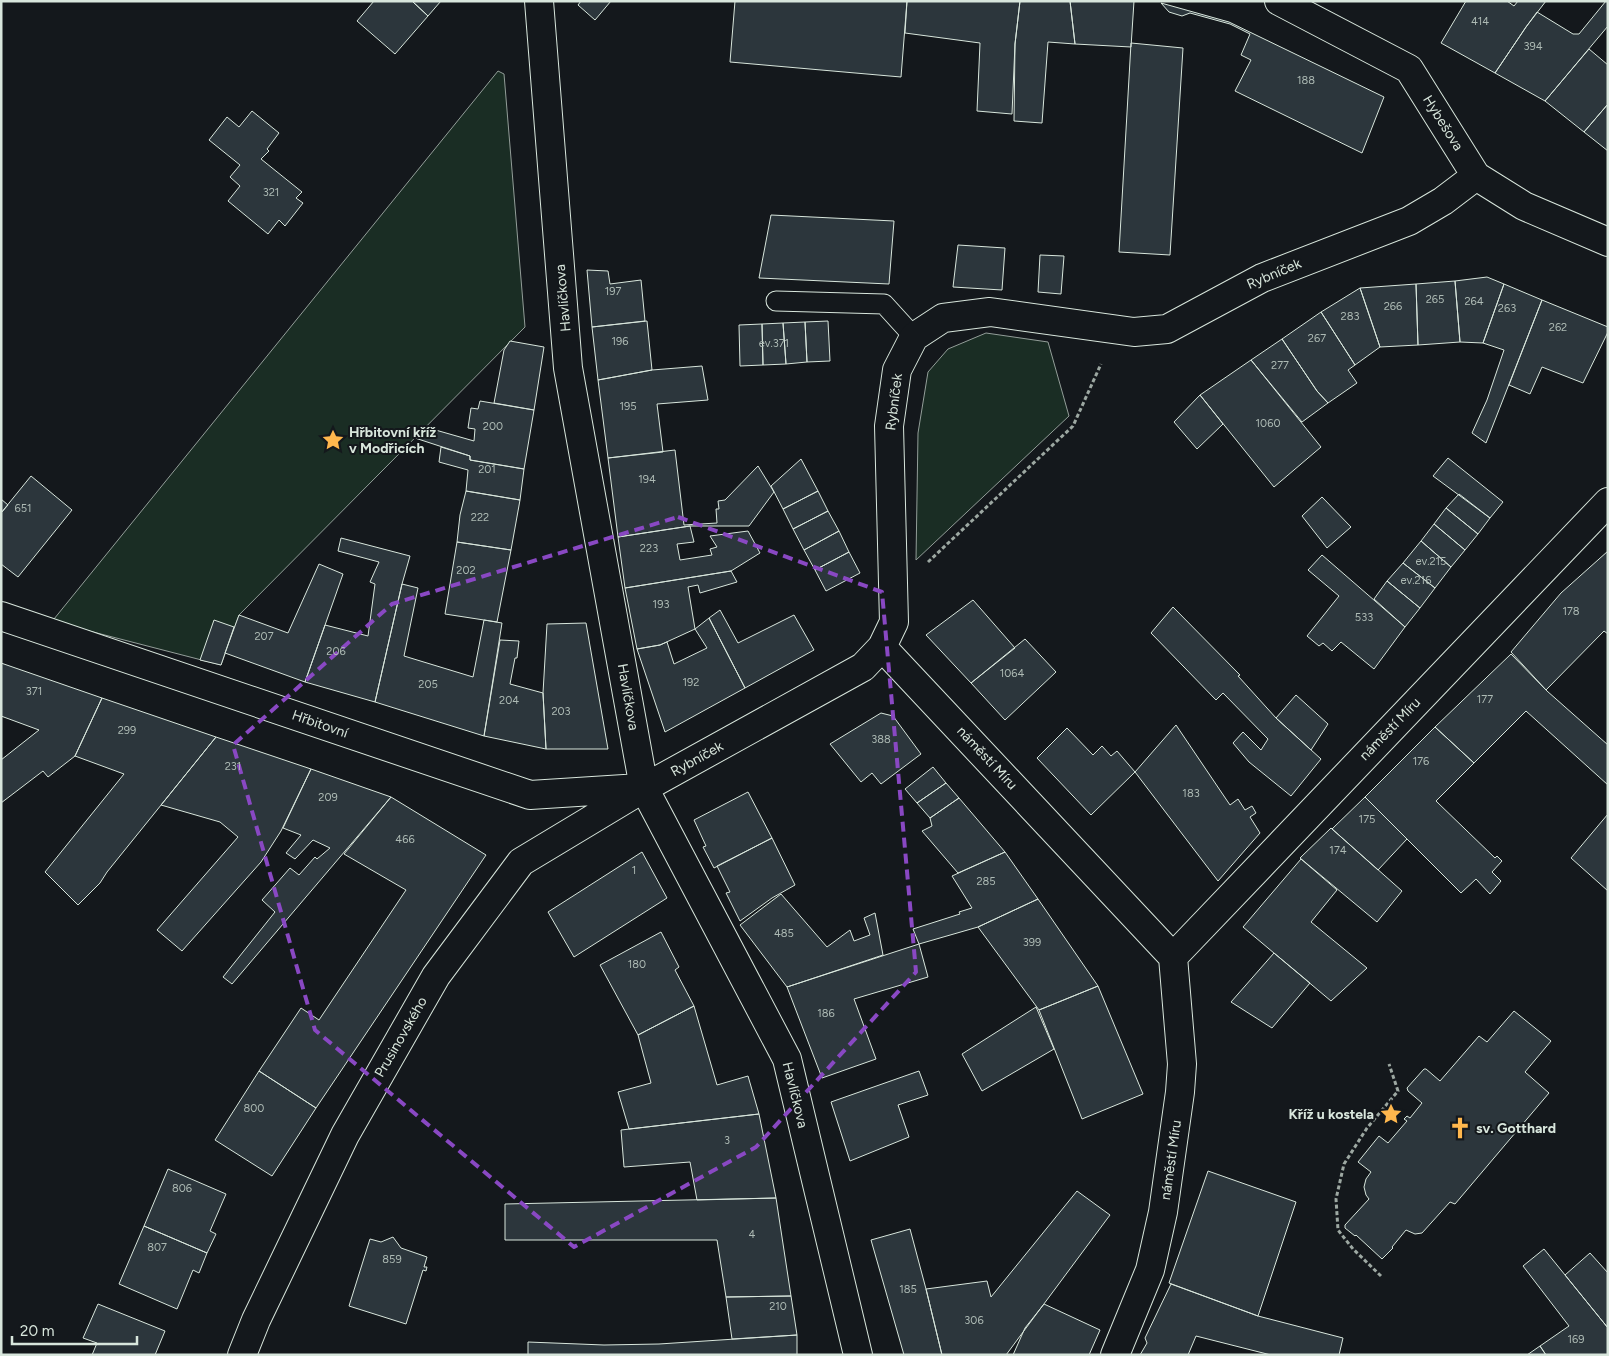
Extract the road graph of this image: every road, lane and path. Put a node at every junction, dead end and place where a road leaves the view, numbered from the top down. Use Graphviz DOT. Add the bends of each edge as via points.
graph roads {
  1 [pos="538,1"];
  2 [pos="1279,1"];
  3 [pos="1476,176"];
  4 [pos="1608,242"];
  5 [pos="776,301"];
  6 [pos="1116,330"];
  7 [pos="914,337"];
  8 [pos="1608,502"];
  9 [pos="893,594"];
  10 [pos="1,616"];
  11 [pos="882,647"];
  12 [pos="644,788"];
  13 [pos="1173,957"];
  14 [pos="1389,1064"];
  15 [pos="1381,1276"];
  16 [pos="242,1355"];
  17 [pos="858,1355"];
  18 [pos="1114,1355"];
  1 -- 12 [label="street, Havlíčkova" via="568,368"];
  2 -- 3 [label="street, Hybešova" via="1409,69"];
  3 -- 4 [label="street, Hybešova" via="1524,206"];
  3 -- 6 [label="street, Rybníček" via="1409,221 1262,278 1167,328 1134,332"];
  5 -- 7 [label="lane" via="884,304"];
  6 -- 7 [label="street, Rybníček" via="990,312 943,318"];
  6 -- 9 [label="path" via="1073,426"];
  7 -- 9 [label="street, Rybníček" via="896,370 889,426"];
  8 -- 13 [label="street, náměstí Míru"];
  9 -- 11 [label="street, Rybníček" via="894,622"];
  10 -- 12 [label="street, Hřbitovní" via="530,795"];
  11 -- 12 [label="street, Rybníček" via="863,667"];
  11 -- 13 [label="street, náměstí Míru"];
  12 -- 16 [label="street, Prusinovského" via="521,862 436,976 345,1134"];
  12 -- 17 [label="street, Havlíčkova" via="787,1059"];
  13 -- 18 [label="street, náměstí Míru" via="1182,1064 1164,1212 1150,1270"];
  14 -- 15 [label="path" via="1398,1091 1367,1128 1344,1164 1336,1199 1338,1230 1352,1249"];
}
